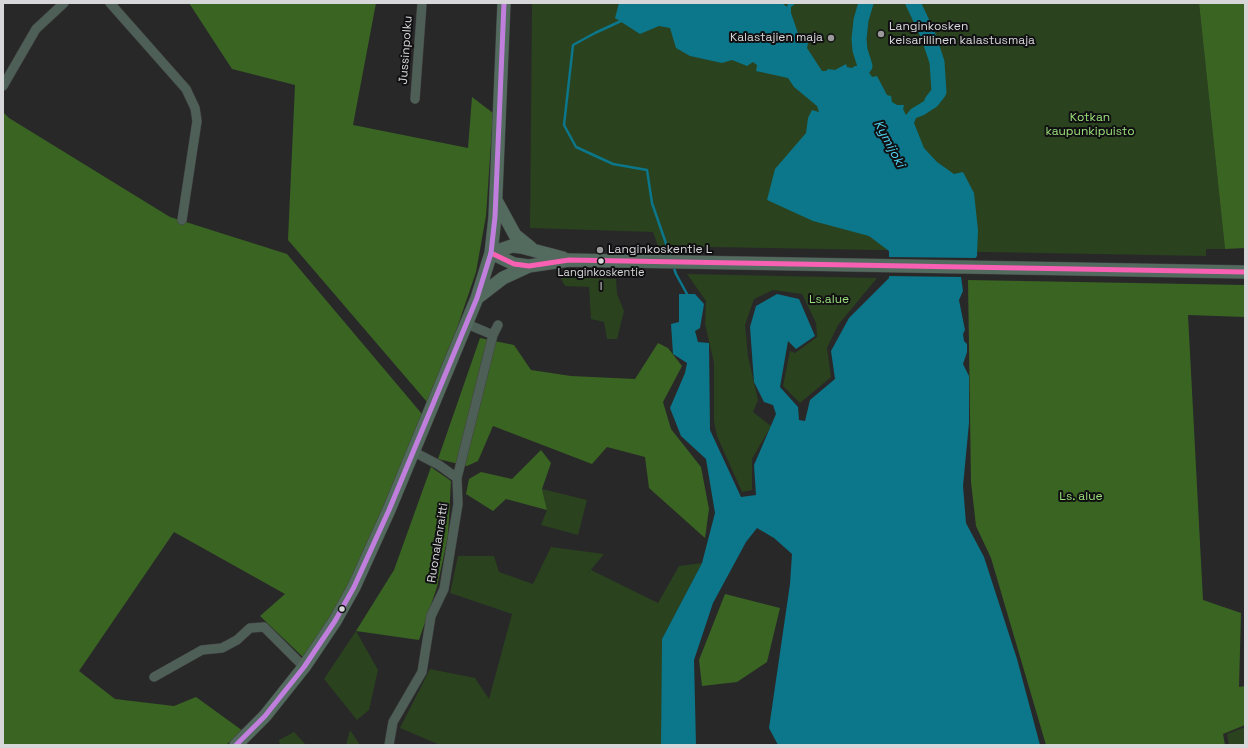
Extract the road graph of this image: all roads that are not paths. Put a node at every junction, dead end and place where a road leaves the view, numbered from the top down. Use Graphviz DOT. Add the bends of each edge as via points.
graph roads {
  1 [pos="64,3"];
  2 [pos="110,3"];
  3 [pos="422,3"];
  4 [pos="504,3"];
  5 [pos="3,86"];
  6 [pos="415,99"];
  7 [pos="497,200"];
  8 [pos="182,220"];
  9 [pos="537,251"];
  10 [pos="491,252"];
  11 [pos="569,260"];
  12 [pos="529,266"];
  13 [pos="1245,272"];
  14 [pos="478,298"];
  15 [pos="467,324"];
  16 [pos="498,325"];
  17 [pos="493,335"];
  18 [pos="414,452"];
  19 [pos="457,478"];
  20 [pos="304,668"];
  21 [pos="154,677"];
  22 [pos="236,745"];
  23 [pos="389,745"];
  1 -- 5 [label="street" via="36,29"];
  2 -- 8 [label="street" via="186,89 195,108 197,121"];
  3 -- 6 [label="street, Jussinpolku"];
  4 -- 7 [label="street"];
  7 -- 9 [label="street" via="515,235"];
  7 -- 10 [label="street"];
  9 -- 10 [label="street" via="512,246"];
  9 -- 11 [label="street"];
  10 -- 12 [label="street" via="514,264"];
  10 -- 14 [label="street"];
  11 -- 12 [label="street"];
  11 -- 13 [label="street"];
  12 -- 14 [label="street" via="503,278"];
  14 -- 15 [label="street"];
  15 -- 17 [label="street"];
  15 -- 18 [label="street"];
  16 -- 17 [label="street, Ruonalanraitti"];
  17 -- 19 [label="street, Ruonalanraitti"];
  18 -- 19 [label="street"];
  18 -- 20 [label="street" via="354,587"];
  19 -- 23 [label="street, Ruonalanraitti" via="458,504 444,589 431,616 422,672 394,722"];
  20 -- 21 [label="street" via="264,627 250,628 237,640 222,648 202,650"];
  20 -- 22 [label="street" via="265,716"];
}
